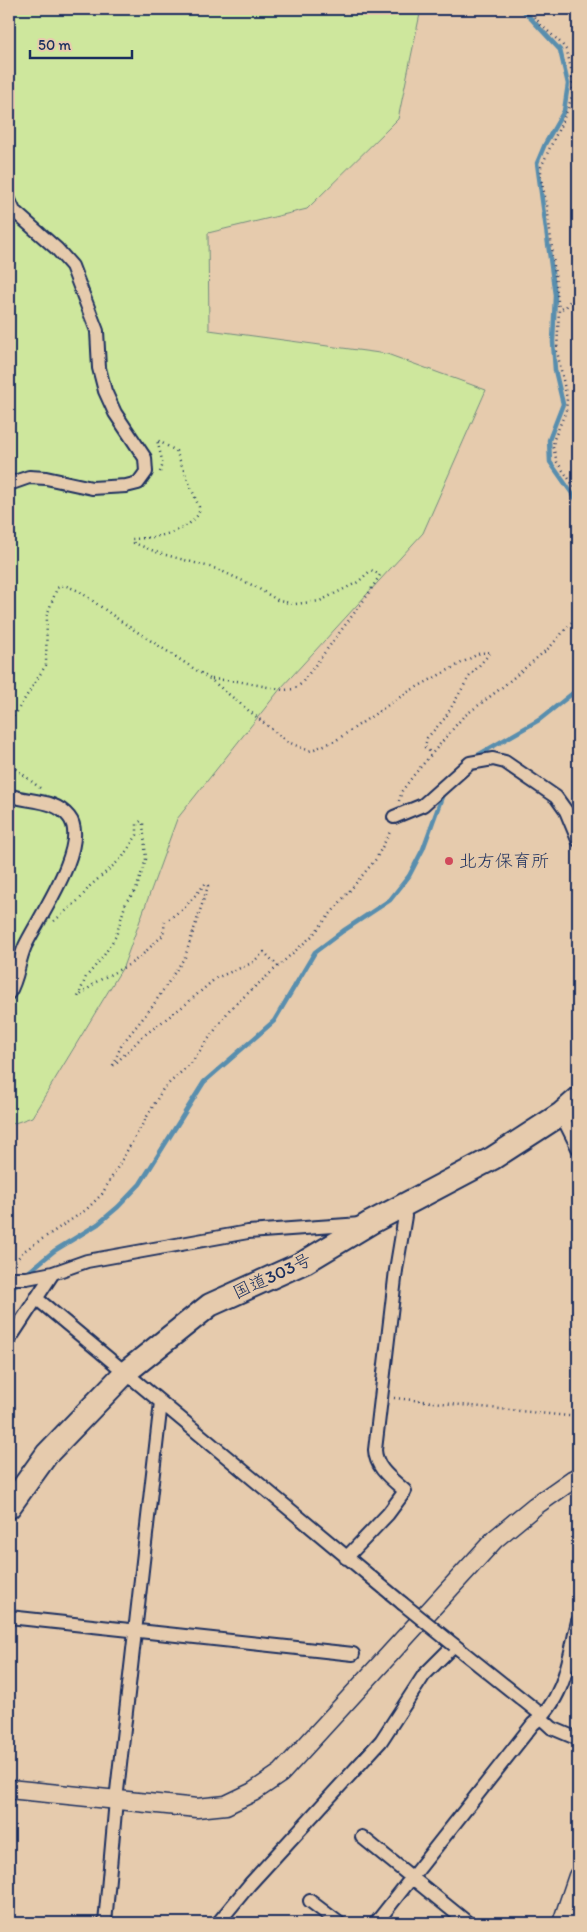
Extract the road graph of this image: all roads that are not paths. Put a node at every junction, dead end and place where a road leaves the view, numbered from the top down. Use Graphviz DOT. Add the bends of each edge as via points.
graph roads {
  1 [pos="9,200"];
  2 [pos="9,484"];
  3 [pos="9,795"];
  4 [pos="394,818"];
  5 [pos="578,840"];
  6 [pos="9,993"];
  7 [pos="578,1099"];
  8 [pos="561,1114"];
  9 [pos="578,1148"];
  10 [pos="401,1206"];
  11 [pos="370,1223"];
  12 [pos="53,1273"];
  13 [pos="9,1274"];
  14 [pos="36,1298"];
  15 [pos="9,1340"];
  16 [pos="126,1372"];
  17 [pos="161,1402"];
  18 [pos="578,1477"];
  19 [pos="9,1507"];
  20 [pos="346,1558"];
  21 [pos="9,1617"];
  22 [pos="578,1621"];
  23 [pos="137,1630"];
  24 [pos="454,1645"];
  25 [pos="353,1654"];
  26 [pos="542,1717"];
  27 [pos="578,1739"];
  28 [pos="9,1789"];
  29 [pos="116,1800"];
  30 [pos="362,1837"];
  31 [pos="578,1876"];
  32 [pos="412,1878"];
  33 [pos="310,1901"];
  34 [pos="104,1923"];
  35 [pos="218,1923"];
  36 [pos="339,1923"];
  37 [pos="376,1923"];
  38 [pos="468,1923"];
  39 [pos="562,1923"];
  1 -- 2 [label="street" via="14,211 57,248 72,266 97,331 99,368 105,391 115,413 145,458 146,472 138,482 126,486 92,488 29,477"];
  3 -- 6 [label="street" via="59,808 71,821 74,842 57,890 24,948 18,975"];
  4 -- 5 [label="street" via="423,805 470,763 493,759 505,762 556,797 566,811"];
  7 -- 8 [label="highway, 国道303号"];
  8 -- 9 [label="street"];
  8 -- 10 [label="highway, 国道303号" via="494,1158"];
  10 -- 11 [label="highway, 国道303号"];
  10 -- 20 [label="street" via="405,1216 396,1270 376,1460 380,1468 406,1491"];
  11 -- 12 [label="street" via="248,1232 87,1261"];
  11 -- 16 [label="highway, 国道303号" via="305,1262 210,1305"];
  12 -- 13 [label="street" via="27,1278"];
  12 -- 14 [label="street"];
  14 -- 15 [label="street"];
  14 -- 16 [label="street"];
  16 -- 17 [label="street"];
  16 -- 19 [label="highway, 国道303号" via="47,1454"];
  17 -- 20 [label="street"];
  17 -- 23 [label="street"];
  18 -- 29 [label="street" via="495,1538 281,1773 226,1805 197,1808"];
  20 -- 24 [label="street, bridge"];
  21 -- 23 [label="street"];
  22 -- 26 [label="street" via="559,1694"];
  23 -- 25 [label="street"];
  23 -- 29 [label="street"];
  24 -- 26 [label="street"];
  24 -- 35 [label="street" via="424,1676 382,1741"];
  26 -- 27 [label="street" via="552,1728"];
  26 -- 32 [label="street" via="533,1724"];
  28 -- 29 [label="street"];
  29 -- 34 [label="street"];
  30 -- 32 [label="street"];
  31 -- 39 [label="street"];
  32 -- 37 [label="street"];
  32 -- 38 [label="street"];
  33 -- 36 [label="street"];
}
